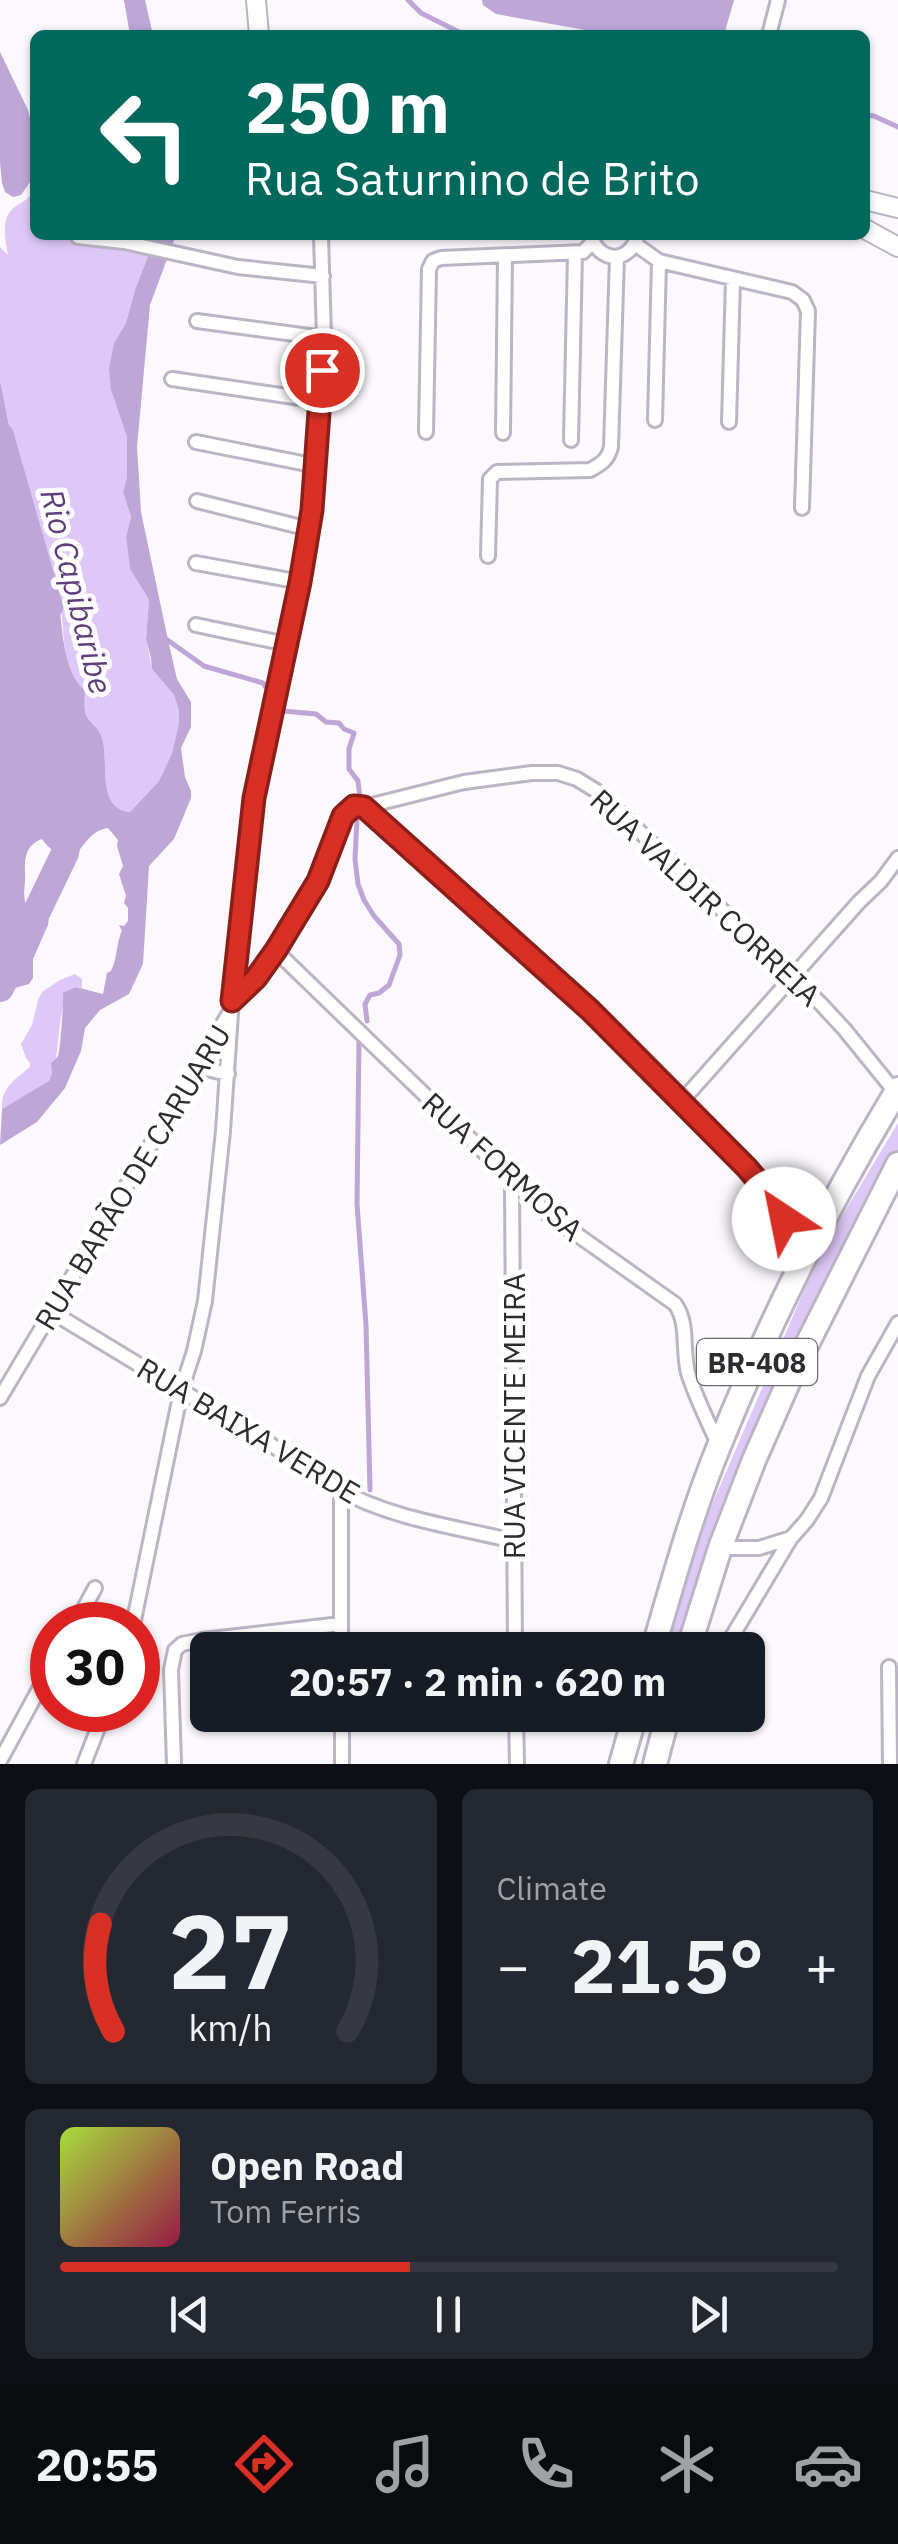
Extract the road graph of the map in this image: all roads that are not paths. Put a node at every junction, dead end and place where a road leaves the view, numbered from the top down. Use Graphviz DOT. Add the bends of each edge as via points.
graph roads {
  1 [pos="256,0"];
  2 [pos="778,0"];
  3 [pos="259,30"];
  4 [pos="770,30"];
  5 [pos="870,201"];
  6 [pos="898,208"];
  7 [pos="870,220"];
  8 [pos="870,233"];
  9 [pos="898,233"];
  10 [pos="109,240"];
  11 [pos="321,240"];
  12 [pos="590,240"];
  13 [pos="592,240"];
  14 [pos="636,240"];
  15 [pos="638,240"];
  16 [pos="898,247"];
  17 [pos="575,253"];
  18 [pos="505,256"];
  19 [pos="617,256"];
  20 [pos="659,261"];
  21 [pos="323,276"];
  22 [pos="734,280"];
  23 [pos="197,321"];
  24 [pos="324,338"];
  25 [pos="172,379"];
  26 [pos="321,402"];
  27 [pos="655,420"];
  28 [pos="729,422"];
  29 [pos="426,432"];
  30 [pos="503,433"];
  31 [pos="572,440"];
  32 [pos="196,442"];
  33 [pos="317,466"];
  34 [pos="197,501"];
  35 [pos="802,508"];
  36 [pos="309,529"];
  37 [pos="488,556"];
  38 [pos="196,562"];
  39 [pos="300,582"];
  40 [pos="196,625"];
  41 [pos="287,644"];
  42 [pos="364,807"];
  43 [pos="898,858"];
  44 [pos="276,950"];
  45 [pos="792,978"];
  46 [pos="231,1006"];
  47 [pos="198,1067"];
  48 [pos="228,1074"];
  49 [pos="897,1091"];
  50 [pos="681,1102"];
  51 [pos="897,1166"];
  52 [pos="512,1182"];
  53 [pos="802,1259"];
  54 [pos="52,1312"];
  55 [pos="898,1323"];
  56 [pos="181,1391"];
  57 [pos="0,1398"];
  58 [pos="718,1446"];
  59 [pos="341,1490"];
  60 [pos="790,1538"];
  61 [pos="514,1541"];
  62 [pos="720,1548"];
  63 [pos="95,1588"];
  64 [pos="87,1602"];
  65 [pos="138,1602"];
  66 [pos="341,1624"];
  67 [pos="341,1632"];
  68 [pos="515,1632"];
  69 [pos="658,1632"];
  70 [pos="694,1632"];
  71 [pos="735,1632"];
  72 [pos="890,1666"];
  73 [pos="30,1706"];
  74 [pos="96,1732"];
  75 [pos="342,1732"];
  76 [pos="516,1732"];
  77 [pos="630,1732"];
  78 [pos="663,1732"];
  79 [pos="0,1760"];
  80 [pos="84,1764"];
  81 [pos="174,1764"];
  82 [pos="342,1764"];
  83 [pos="517,1764"];
  84 [pos="621,1764"];
  85 [pos="655,1764"];
  86 [pos="890,1764"];
  1 -- 3 [label="street"];
  2 -- 4 [label="street"];
  5 -- 6 [label="street"];
  7 -- 9 [label="street"];
  8 -- 16 [label="street"];
  10 -- 21 [label="street"];
  11 -- 21 [label="street, RUA BARÃO DE CARUARU"];
  12 -- 17 [label="street"];
  13 -- 19 [label="street" via="602,254"];
  14 -- 19 [label="street"];
  15 -- 20 [label="street"];
  17 -- 18 [label="street"];
  17 -- 31 [label="street"];
  18 -- 29 [label="street" via="441,258 429,270"];
  18 -- 30 [label="street"];
  19 -- 37 [label="street" via="609,456 590,470 497,472 490,479"];
  20 -- 22 [label="street"];
  20 -- 27 [label="street"];
  21 -- 24 [label="street, RUA BARÃO DE CARUARU"];
  22 -- 28 [label="street"];
  22 -- 35 [label="street" via="792,292 808,312"];
  23 -- 24 [label="street"];
  24 -- 26 [label="street, RUA BARÃO DE CARUARU"];
  25 -- 26 [label="street"];
  26 -- 33 [label="street, RUA BARÃO DE CARUARU"];
  32 -- 33 [label="street"];
  33 -- 36 [label="street, RUA BARÃO DE CARUARU"];
  34 -- 36 [label="street"];
  36 -- 39 [label="street, RUA BARÃO DE CARUARU"];
  38 -- 39 [label="street"];
  39 -- 41 [label="street, RUA BARÃO DE CARUARU"];
  40 -- 41 [label="street"];
  41 -- 46 [label="street, RUA BARÃO DE CARUARU" via="254,798"];
  42 -- 44 [label="street" via="343,816 318,881"];
  42 -- 45 [label="street, RUA VALDIR CORREIA" via="532,773 578,779"];
  42 -- 50 [label="street" via="590,1010"];
  43 -- 45 [label="street"];
  44 -- 46 [label="street"];
  44 -- 52 [label="street, RUA FORMOSA"];
  45 -- 49 [label="street, RUA VALDIR CORREIA"];
  45 -- 50 [label="street"];
  46 -- 47 [label="street, RUA BARÃO DE CARUARU"];
  46 -- 48 [label="street"];
  47 -- 48 [label="street"];
  47 -- 54 [label="street, RUA BARÃO DE CARUARU"];
  48 -- 56 [label="street" via="204,1301"];
  49 -- 53 [label="highway, BR-408"];
  50 -- 53 [label="street" via="769,1194"];
  51 -- 62 [label="highway, BR-408" via="791,1376"];
  52 -- 58 [label="street, RUA FORMOSA" via="676,1304 689,1374"];
  52 -- 61 [label="street, RUA VICENTE MEIRA"];
  53 -- 58 [label="highway, BR-408"];
  54 -- 56 [label="street, RUA BAIXA VERDE"];
  54 -- 57 [label="street, RUA BARÃO DE CARUARU"];
  55 -- 60 [label="street" via="868,1376 820,1498"];
  56 -- 59 [label="street, RUA BAIXA VERDE"];
  56 -- 65 [label="street"];
  58 -- 69 [label="highway, BR-408"];
  59 -- 61 [label="street, RUA BAIXA VERDE"];
  59 -- 66 [label="street"];
  60 -- 62 [label="street" via="759,1548"];
  60 -- 71 [label="street"];
  61 -- 68 [label="street, RUA VICENTE MEIRA"];
  62 -- 70 [label="highway, BR-408"];
  63 -- 64 [label="street"];
  66 -- 67 [label="street"];
  66 -- 81 [label="street" via="182,1644 172,1658"];
  72 -- 86 [label="street"];
  73 -- 79 [label="street"];
  74 -- 80 [label="street"];
  75 -- 82 [label="street"];
  76 -- 83 [label="street"];
  77 -- 84 [label="highway"];
  78 -- 85 [label="highway"];
}
